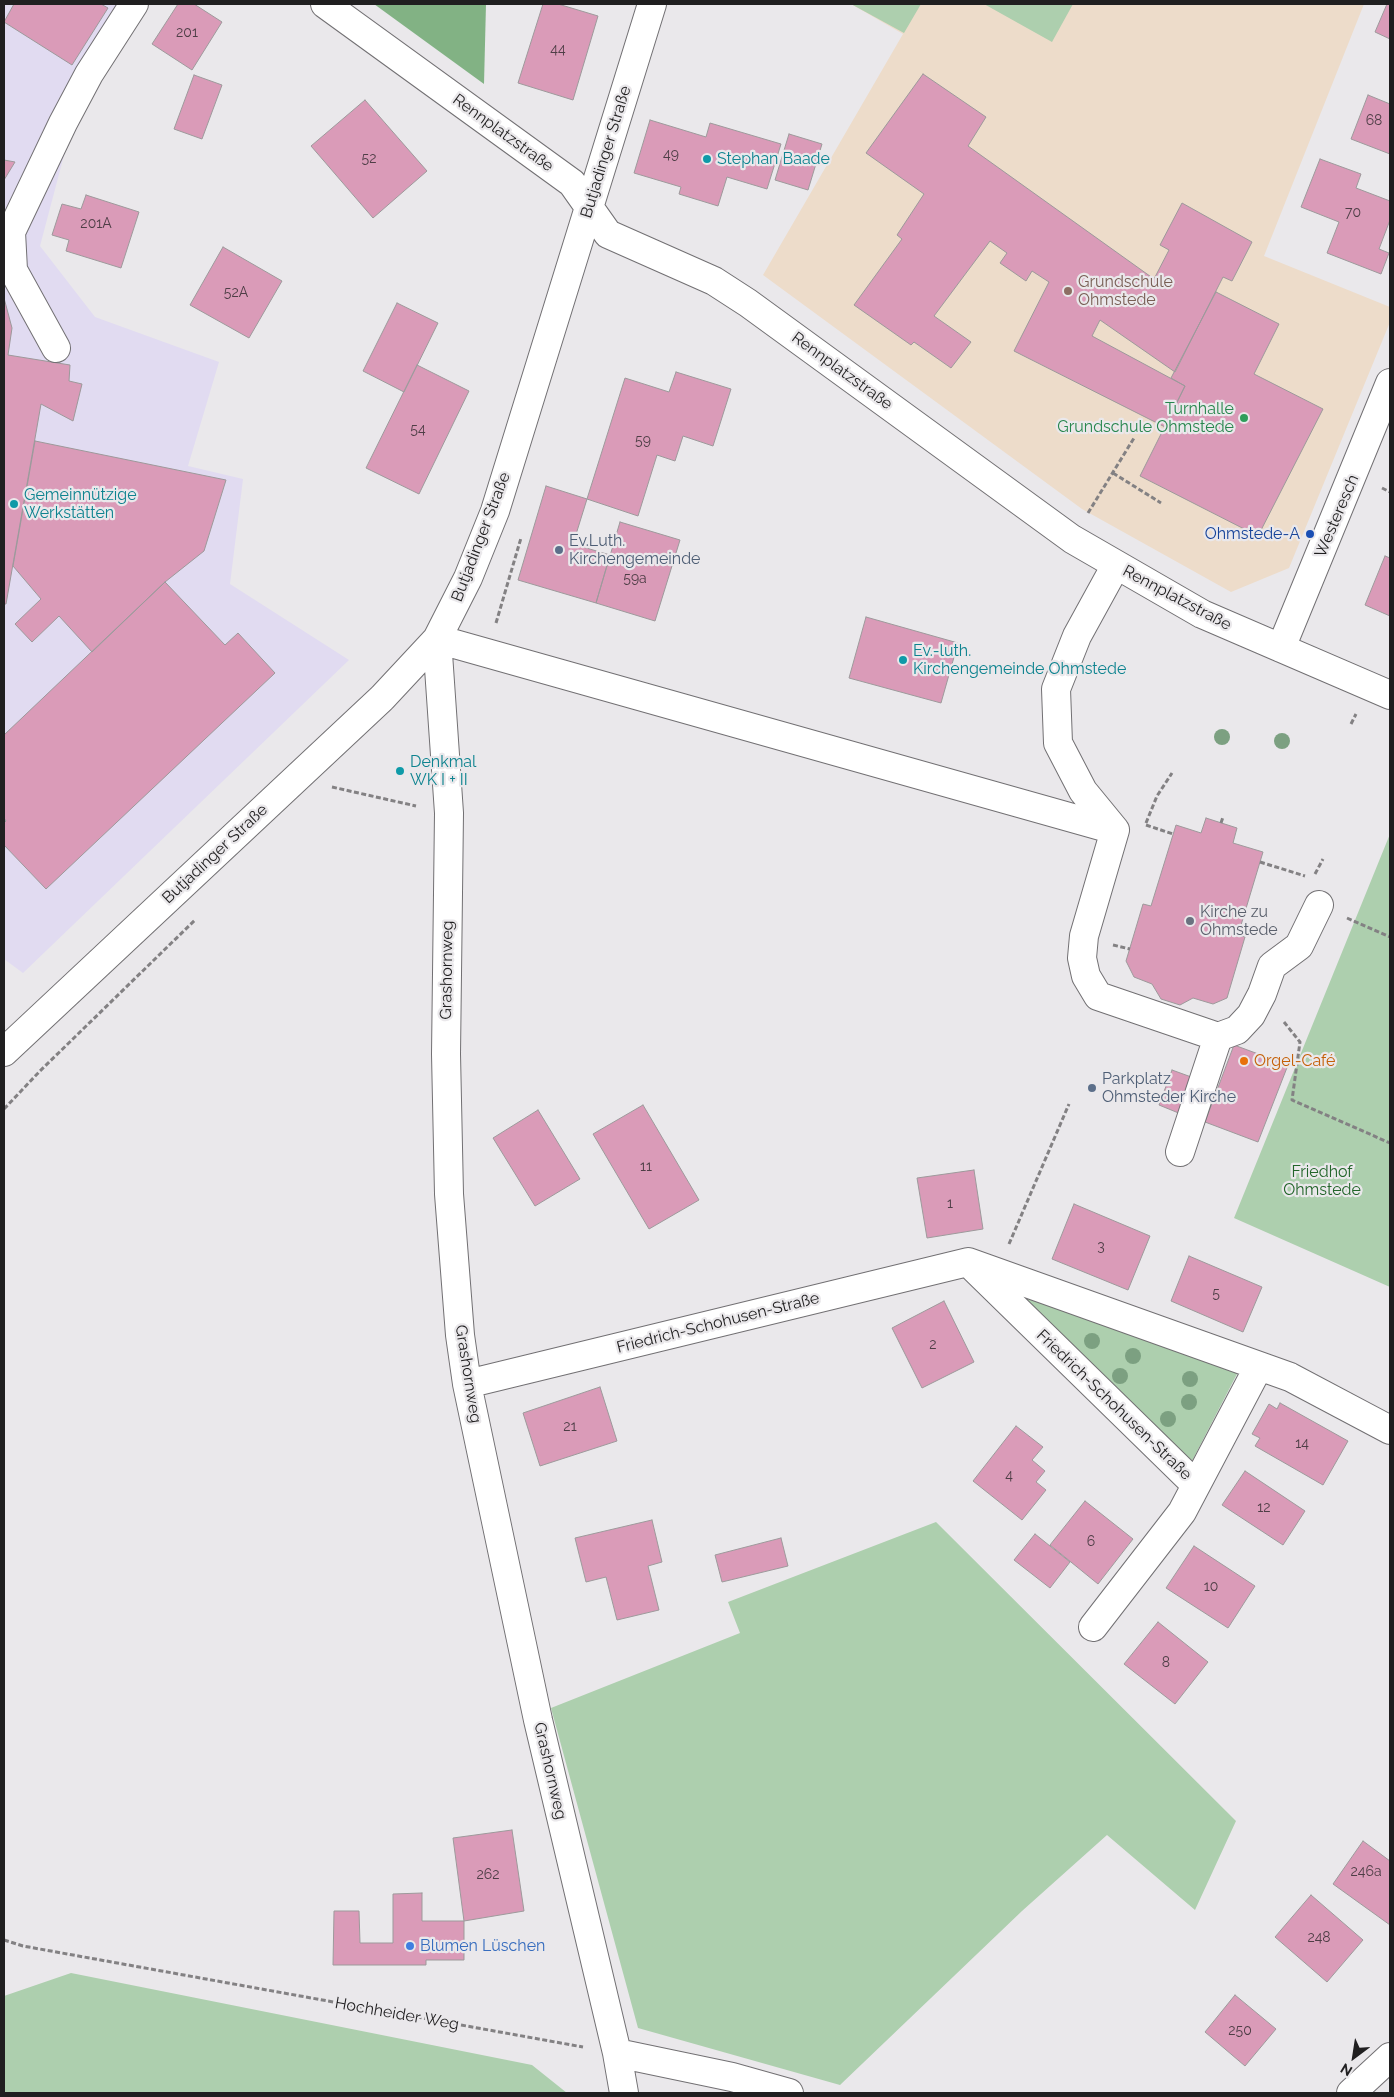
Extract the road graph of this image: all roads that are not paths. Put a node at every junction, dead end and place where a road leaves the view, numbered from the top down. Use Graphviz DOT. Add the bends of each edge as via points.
graph roads {
  1 [pos="134,4"];
  2 [pos="325,4"];
  3 [pos="652,4"];
  4 [pos="589,207"];
  5 [pos="56,348"];
  6 [pos="1390,383"];
  7 [pos="1116,565"];
  8 [pos="437,640"];
  9 [pos="1281,648"];
  10 [pos="1390,695"];
  11 [pos="1116,830"];
  12 [pos="1319,905"];
  13 [pos="1218,1037"];
  14 [pos="4,1052"];
  15 [pos="1180,1152"];
  16 [pos="968,1262"];
  17 [pos="1259,1366"];
  18 [pos="468,1384"];
  19 [pos="1390,1430"];
  20 [pos="1196,1485"];
  21 [pos="1092,1627"];
  22 [pos="617,2053"];
  23 [pos="1390,2057"];
  24 [pos="624,2093"];
  25 [pos="790,2093"];
  26 [pos="1352,2093"];
  1 -- 5 [label="street" via="89,74 11,232 14,270"];
  2 -- 4 [label="street, Rennplatzstraße" via="572,184"];
  3 -- 4 [label="street, Butjadinger Straße"];
  4 -- 7 [label="street, Rennplatzstraße" via="608,234 714,281 748,303 1072,539"];
  4 -- 8 [label="street, Butjadinger Straße" via="494,511 468,578"];
  6 -- 9 [label="street, Westeresch"];
  7 -- 9 [label="street, Rennplatzstraße" via="1202,614"];
  7 -- 11 [label="street" via="1078,636 1056,689 1058,743 1083,791"];
  8 -- 11 [label="street"];
  8 -- 14 [label="street, Butjadinger Straße" via="382,698"];
  8 -- 18 [label="street, Grashornweg" via="449,813 446,1054 450,1194 460,1335"];
  9 -- 10 [label="street, Rennplatzstraße"];
  11 -- 13 [label="street" via="1084,936 1082,958 1086,976 1098,996"];
  12 -- 13 [label="street" via="1299,946 1272,966 1251,1016 1237,1030"];
  13 -- 15 [label="street"];
  16 -- 17 [label="street"];
  16 -- 18 [label="street, Friedrich-Schohusen-Straße"];
  16 -- 20 [label="street, Friedrich-Schohusen-Straße"];
  17 -- 19 [label="street" via="1290,1377"];
  17 -- 20 [label="street, Friedrich-Schohusen-Straße"];
  18 -- 22 [label="street, Grashornweg" via="538,1720"];
  20 -- 21 [label="street, Friedrich-Schohusen-Straße" via="1182,1512"];
  22 -- 24 [label="street, Grashornweg"];
  22 -- 25 [label="street" via="732,2077"];
  23 -- 26 [label="street"];
}
